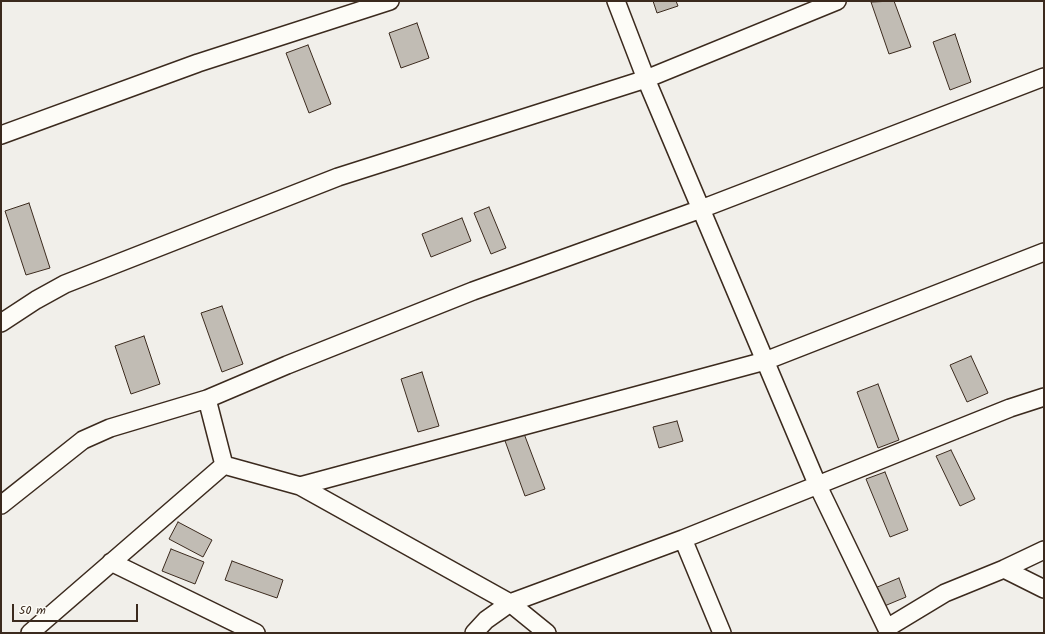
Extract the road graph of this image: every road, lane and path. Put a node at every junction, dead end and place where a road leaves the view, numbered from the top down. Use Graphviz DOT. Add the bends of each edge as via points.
graph roads {
  1 [pos="390,1"];
  2 [pos="616,1"];
  3 [pos="837,1"];
  4 [pos="1044,78"];
  5 [pos="646,79"];
  6 [pos="1,135"];
  7 [pos="701,209"];
  8 [pos="1044,252"];
  9 [pos="1,323"];
  10 [pos="765,361"];
  11 [pos="1044,397"];
  12 [pos="207,399"];
  13 [pos="224,465"];
  14 [pos="300,486"];
  15 [pos="818,486"];
  16 [pos="1,505"];
  17 [pos="683,539"];
  18 [pos="1044,550"];
  19 [pos="111,562"];
  20 [pos="1004,569"];
  21 [pos="1044,589"];
  22 [pos="510,603"];
  23 [pos="888,631"];
  24 [pos="30,633"];
  25 [pos="256,633"];
  26 [pos="474,633"];
  27 [pos="547,633"];
  28 [pos="722,633"];
  1 -- 6 [label="street" via="198,63"];
  2 -- 5 [label="street"];
  3 -- 5 [label="street"];
  4 -- 7 [label="street"];
  5 -- 7 [label="street"];
  5 -- 9 [label="street" via="338,177 65,284"];
  7 -- 10 [label="street"];
  7 -- 12 [label="street" via="472,291"];
  8 -- 10 [label="street"];
  10 -- 14 [label="street"];
  10 -- 15 [label="street"];
  11 -- 15 [label="street" via="1010,408"];
  12 -- 13 [label="street"];
  12 -- 16 [label="street" via="110,428 83,440"];
  13 -- 14 [label="street"];
  13 -- 19 [label="street"];
  14 -- 22 [label="street"];
  15 -- 17 [label="street"];
  15 -- 23 [label="street"];
  17 -- 22 [label="street"];
  17 -- 28 [label="street"];
  18 -- 20 [label="street"];
  19 -- 24 [label="street"];
  19 -- 25 [label="street"];
  20 -- 21 [label="street"];
  20 -- 23 [label="street" via="945,593"];
  22 -- 26 [label="street" via="486,620"];
  22 -- 27 [label="street"];
}
